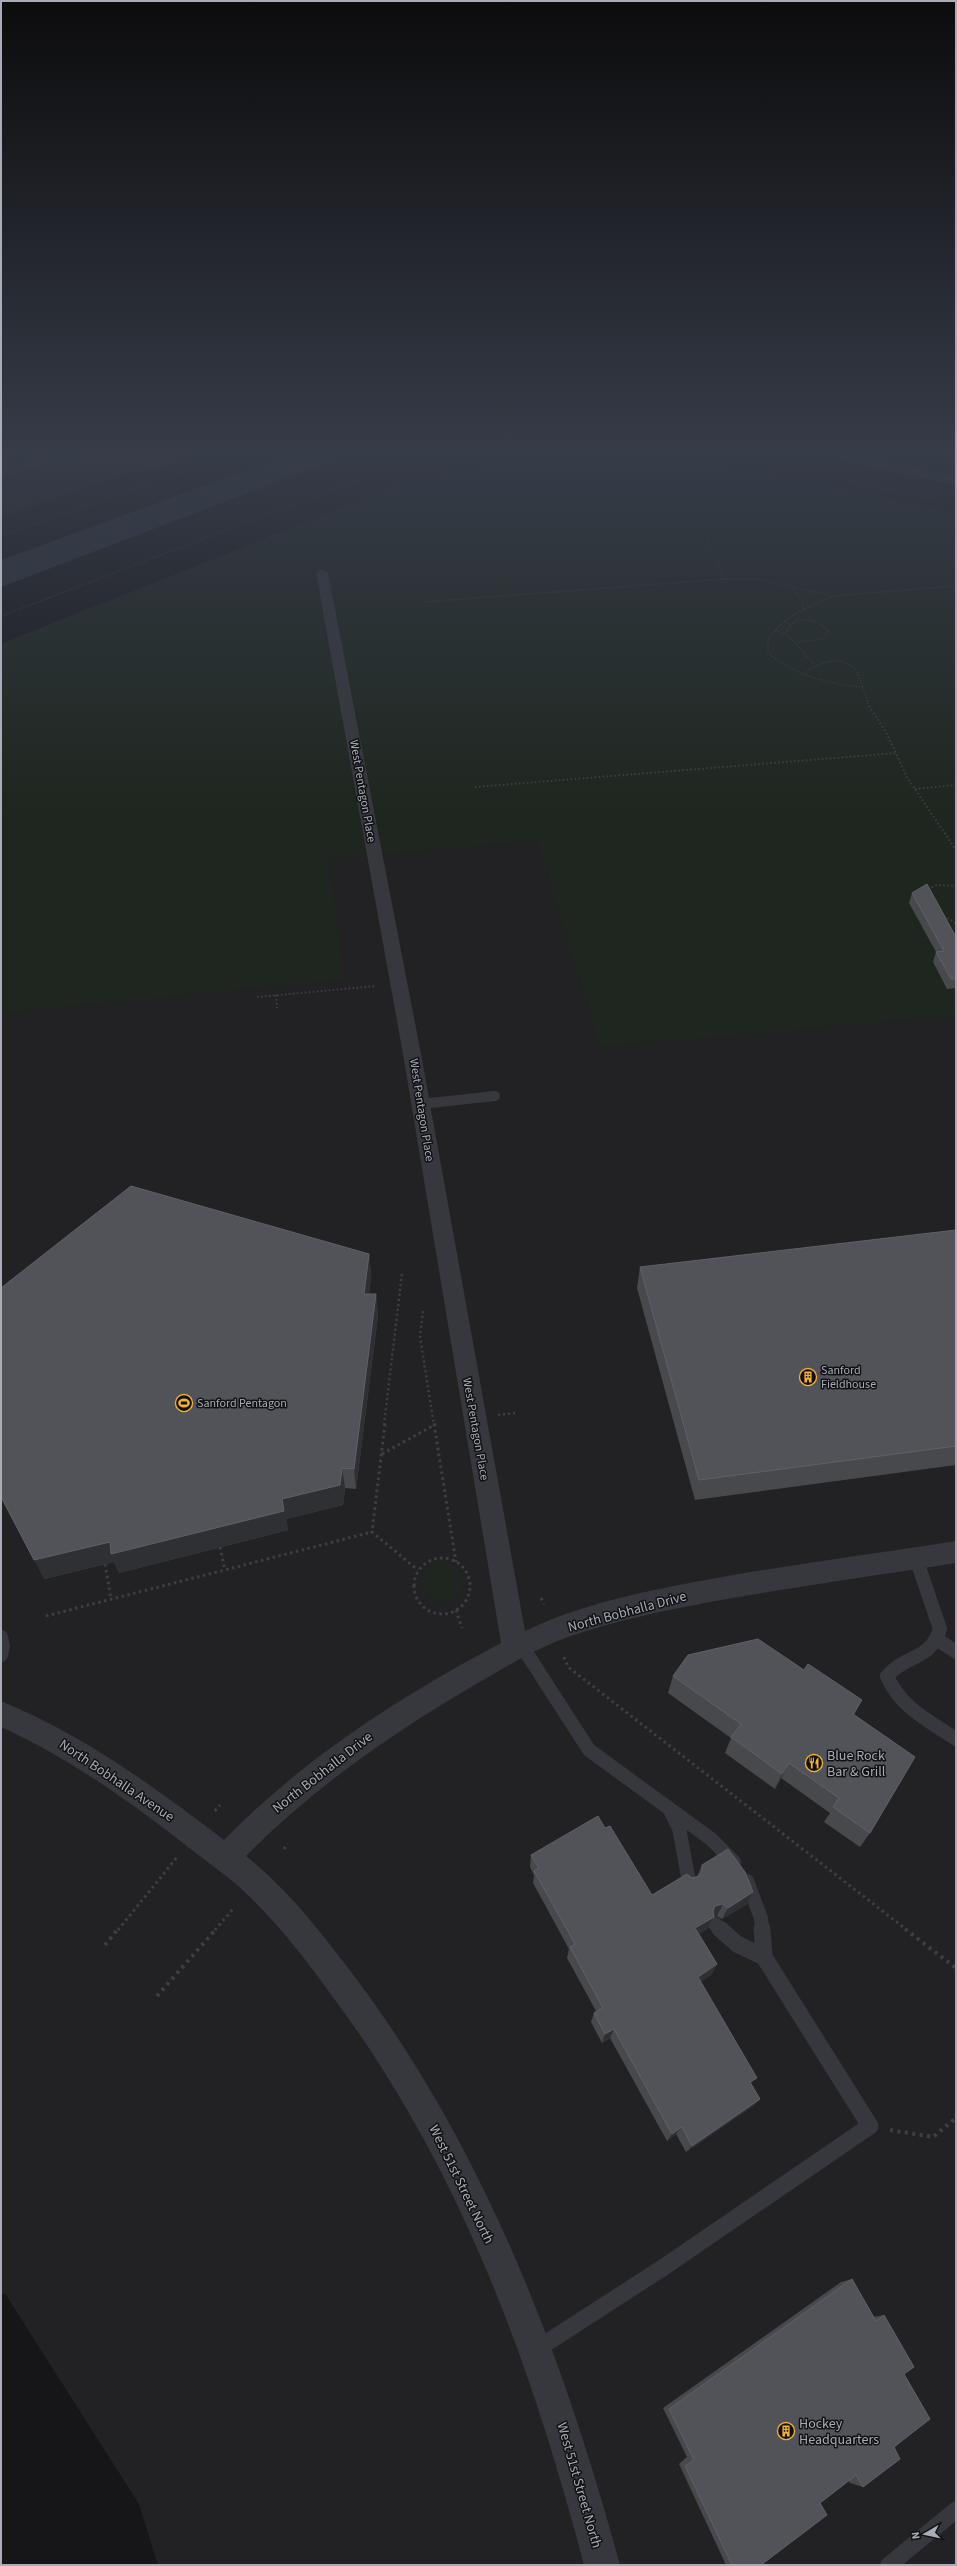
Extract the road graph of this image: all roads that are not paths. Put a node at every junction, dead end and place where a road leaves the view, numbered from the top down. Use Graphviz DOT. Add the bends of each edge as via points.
graph roads {
  1 [pos="322,573"];
  2 [pos="495,1096"];
  3 [pos="421,1104"];
  4 [pos="956,1552"];
  5 [pos="916,1558"];
  6 [pos="1,1637"];
  7 [pos="938,1640"];
  8 [pos="519,1647"];
  9 [pos="956,1652"];
  10 [pos="1,1655"];
  11 [pos="1,1714"];
  12 [pos="956,1739"];
  13 [pos="668,1808"];
  14 [pos="225,1858"];
  15 [pos="689,1882"];
  16 [pos="715,1924"];
  17 [pos="764,1957"];
  18 [pos="536,2350"];
  19 [pos="956,2510"];
  20 [pos="602,2565"];
  21 [pos="889,2565"];
  1 -- 3 [label="street, West Pentagon Place"];
  2 -- 3 [label="lane"];
  3 -- 8 [label="street, West Pentagon Place"];
  4 -- 5 [label="street, North Bobhalla Drive"];
  5 -- 7 [label="lane" via="940,1630"];
  5 -- 8 [label="street, North Bobhalla Drive" via="751,1583 660,1600 564,1627"];
  6 -- 10 [label="lane"];
  7 -- 9 [label="lane"];
  7 -- 12 [label="lane" via="933,1649 891,1669 887,1676 897,1698"];
  8 -- 13 [label="lane" via="589,1750"];
  8 -- 14 [label="street, North Bobhalla Drive" via="416,1705 332,1761 254,1827"];
  11 -- 14 [label="street, North Bobhalla Avenue" via="60,1741 130,1785"];
  13 -- 15 [label="lane" via="679,1828"];
  13 -- 17 [label="lane" via="716,1844 746,1880 761,1918"];
  14 -- 18 [label="street, West 51st Street North" via="257,1884 296,1925 343,1983 391,2050 431,2120 475,2207"];
  16 -- 17 [label="lane" via="737,1944"];
  17 -- 18 [label="lane" via="870,2126 664,2267"];
  18 -- 20 [label="street, West 51st Street North" via="560,2412"];
  19 -- 21 [label="lane"];
}
